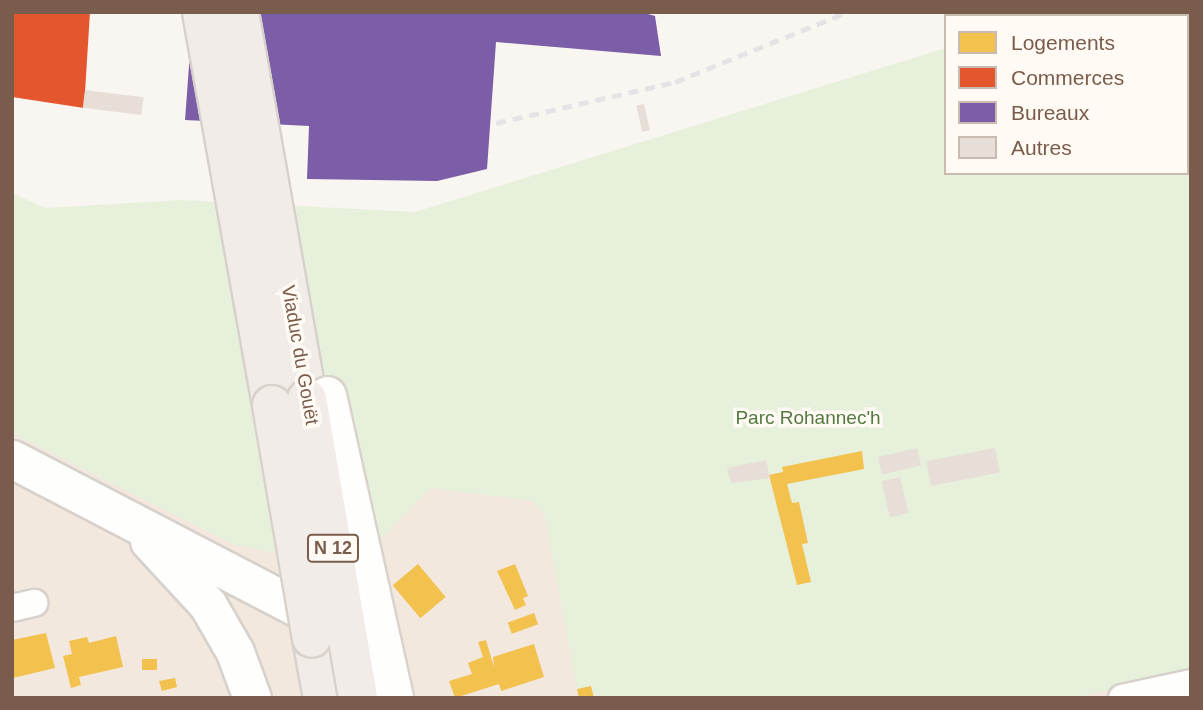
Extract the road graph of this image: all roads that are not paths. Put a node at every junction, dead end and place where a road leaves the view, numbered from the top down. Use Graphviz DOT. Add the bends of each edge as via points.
graph roads {
  1 [pos="202,12"];
  2 [pos="239,12"];
  3 [pos="281,248"];
  4 [pos="12,459"];
  5 [pos="132,522"];
  6 [pos="312,638"];
  7 [pos="1191,682"];
  8 [pos="252,698"];
  9 [pos="314,698"];
  10 [pos="323,698"];
  11 [pos="358,698"];
  12 [pos="394,698"];
  13 [pos="408,698"];
  14 [pos="1122,698"];
  1 -- 6 [label="highway, Viaduc du Gouët / N 12, bridge"];
  2 -- 3 [label="highway, Viaduc du Gouët / N 12"];
  3 -- 11 [label="highway, Viaduc du Gouët / N 12, bridge"];
  3 -- 12 [label="main road, bridge" via="327,395"];
  4 -- 5 [label="main road"];
  5 -- 8 [label="main road" via="208,605 235,652"];
  5 -- 13 [label="main road" via="337,628"];
  6 -- 9 [label="main road"];
  6 -- 10 [label="highway, N 12"];
  7 -- 14 [label="street"];
}
